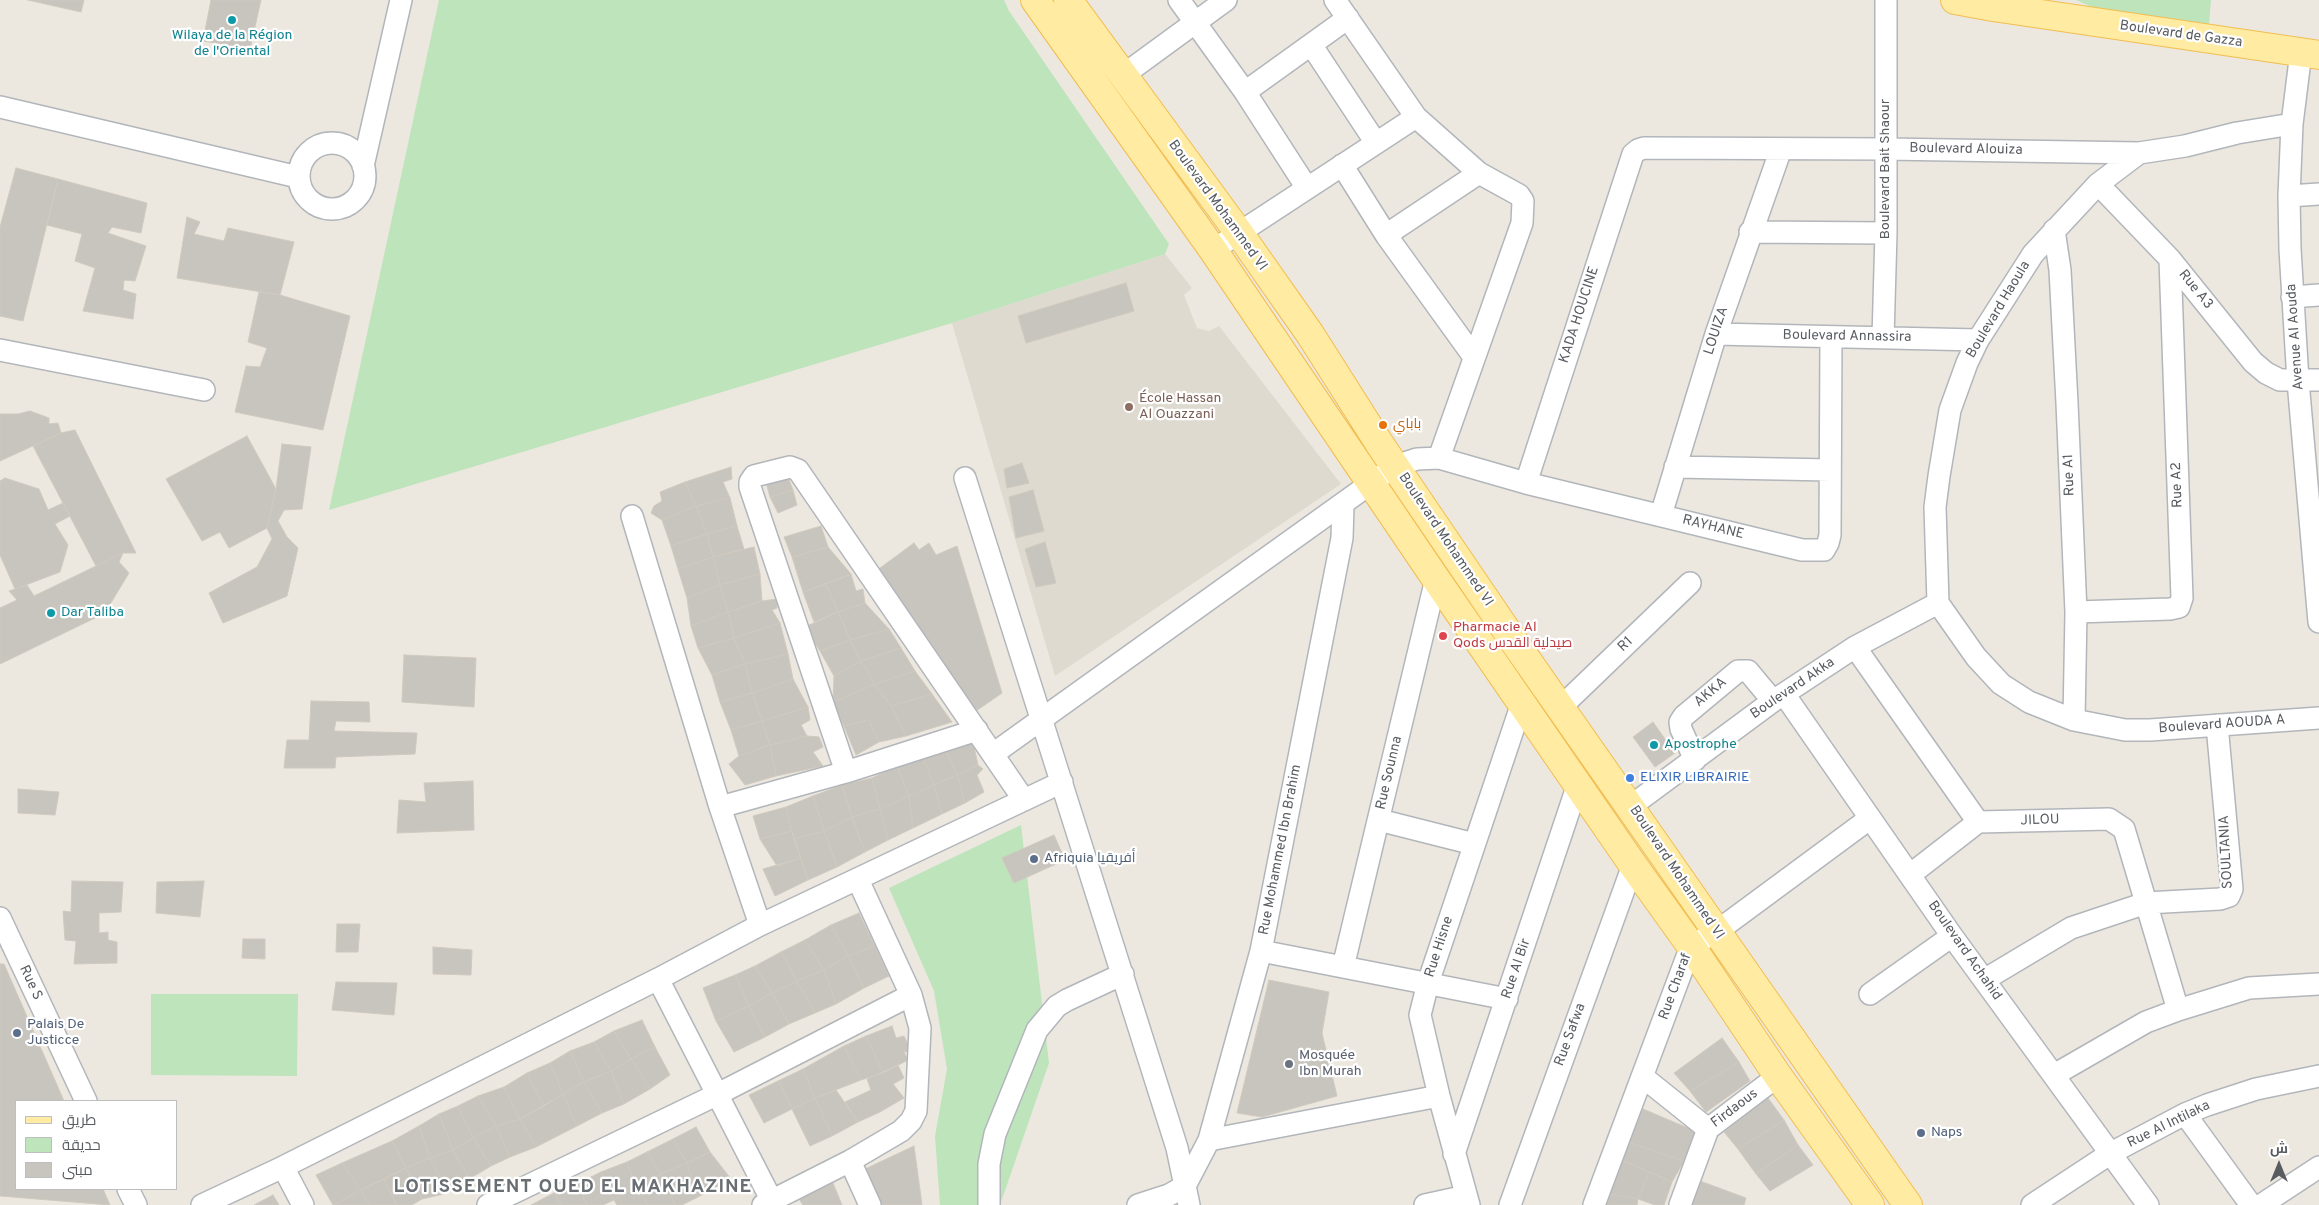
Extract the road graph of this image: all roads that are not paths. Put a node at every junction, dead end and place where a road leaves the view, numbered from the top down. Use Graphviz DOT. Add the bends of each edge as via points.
graph roads {
  1 [pos="401,0"];
  2 [pos="1034,0"];
  3 [pos="1068,0"];
  4 [pos="1179,0"];
  5 [pos="1226,0"];
  6 [pos="1334,0"];
  7 [pos="1886,0"];
  8 [pos="1955,0"];
  9 [pos="2059,9"];
  10 [pos="1348,18"];
  11 [pos="1195,22"];
  12 [pos="1312,46"];
  13 [pos="2310,54"];
  14 [pos="1122,76"];
  15 [pos="1245,92"];
  16 [pos="0,107"];
  17 [pos="1416,116"];
  18 [pos="2292,124"];
  19 [pos="1376,143"];
  20 [pos="1781,149"];
  21 [pos="1886,149"];
  22 [pos="1638,150"];
  23 [pos="2139,153"];
  24 [pos="1342,165"];
  25 [pos="363,166"];
  26 [pos="1479,173"];
  27 [pos="298,177"];
  28 [pos="2098,184"];
  29 [pos="1307,188"];
  30 [pos="2319,194"];
  31 [pos="2289,196"];
  32 [pos="2054,230"];
  33 [pos="1750,232"];
  34 [pos="1239,233"];
  35 [pos="1886,233"];
  36 [pos="1386,235"];
  37 [pos="1213,250"];
  38 [pos="2170,259"];
  39 [pos="2319,295"];
  40 [pos="2292,297"];
  41 [pos="1716,334"];
  42 [pos="1830,337"];
  43 [pos="1883,338"];
  44 [pos="1978,340"];
  45 [pos="0,350"];
  46 [pos="1474,357"];
  47 [pos="2309,380"];
  48 [pos="204,390"];
  49 [pos="1439,458"];
  50 [pos="1394,466"];
  51 [pos="1675,467"];
  52 [pos="1830,470"];
  53 [pos="2313,471"];
  54 [pos="964,478"];
  55 [pos="1526,483"];
  56 [pos="1370,484"];
  57 [pos="1343,505"];
  58 [pos="1661,514"];
  59 [pos="632,516"];
  60 [pos="2317,566"];
  61 [pos="1436,579"];
  62 [pos="1690,583"];
  63 [pos="1938,603"];
  64 [pos="2076,612"];
  65 [pos="2319,622"];
  66 [pos="1855,647"];
  67 [pos="1778,697"];
  68 [pos="1522,703"];
  69 [pos="1561,707"];
  70 [pos="2319,718"];
  71 [pos="1041,720"];
  72 [pos="2074,720"];
  73 [pos="2217,725"];
  74 [pos="978,730"];
  75 [pos="993,754"];
  76 [pos="1695,760"];
  77 [pos="846,772"];
  78 [pos="1062,782"];
  79 [pos="1578,784"];
  80 [pos="1024,800"];
  81 [pos="1631,806"];
  82 [pos="720,807"];
  83 [pos="1869,819"];
  84 [pos="1380,820"];
  85 [pos="1978,822"];
  86 [pos="1474,844"];
  87 [pos="1633,865"];
  88 [pos="1911,874"];
  89 [pos="858,880"];
  90 [pos="2146,902"];
  91 [pos="0,918"];
  92 [pos="760,925"];
  93 [pos="1716,932"];
  94 [pos="1952,936"];
  95 [pos="1691,946"];
  96 [pos="7,949"];
  97 [pos="1262,951"];
  98 [pos="1343,966"];
  99 [pos="1123,974"];
  100 [pos="658,979"];
  101 [pos="1984,980"];
  102 [pos="1428,983"];
  103 [pos="2319,984"];
  104 [pos="1870,994"];
  105 [pos="911,995"];
  106 [pos="1507,999"];
  107 [pos="2178,1010"];
  108 [pos="2054,1074"];
  109 [pos="1778,1076"];
  110 [pos="2319,1076"];
  111 [pos="1643,1077"];
  112 [pos="716,1095"];
  113 [pos="1439,1096"];
  114 [pos="85,1100"];
  115 [pos="2185,1114"];
  116 [pos="1708,1130"];
  117 [pos="1209,1140"];
  118 [pos="2111,1153"];
  119 [pos="1454,1154"];
  120 [pos="850,1161"];
  121 [pos="283,1167"];
  122 [pos="2319,1167"];
  123 [pos="128,1190"];
  124 [pos="1187,1196"];
  125 [pos="1468,1200"];
  126 [pos="769,1204"];
  127 [pos="136,1205"];
  128 [pos="202,1205"];
  129 [pos="303,1205"];
  130 [pos="488,1205"];
  131 [pos="870,1205"];
  132 [pos="989,1205"];
  133 [pos="1138,1205"];
  134 [pos="1425,1205"];
  135 [pos="1510,1205"];
  136 [pos="1594,1205"];
  137 [pos="1680,1205"];
  138 [pos="1870,1205"];
  139 [pos="1908,1205"];
  140 [pos="2032,1205"];
  141 [pos="2148,1205"];
  142 [pos="2251,1205"];
  143 [pos="2261,1205"];
  1 -- 25 [label="street"];
  2 -- 37 [label="main road, Boulevard Mohammed VI"];
  3 -- 14 [label="main road, Boulevard Mohammed VI"];
  4 -- 11 [label="street"];
  5 -- 11 [label="street"];
  6 -- 10 [label="street"];
  7 -- 21 [label="street, Boulevard Bait Shaour"];
  8 -- 9 [label="main road, Boulevard de Gazza"];
  9 -- 13 [label="main road, Boulevard de Gazza"];
  10 -- 12 [label="street"];
  10 -- 17 [label="street"];
  11 -- 14 [label="street"];
  11 -- 15 [label="street"];
  12 -- 15 [label="street"];
  12 -- 19 [label="street"];
  13 -- 18 [label="street, Avenue Al Aouda"];
  14 -- 34 [label="main road, Boulevard Mohammed VI"];
  15 -- 29 [label="street"];
  16 -- 27 [label="street"];
  17 -- 19 [label="street"];
  17 -- 26 [label="street"];
  18 -- 23 [label="street, Boulevard Alouiza"];
  18 -- 31 [label="street, Avenue Al Aouda"];
  19 -- 24 [label="street"];
  20 -- 21 [label="street, Boulevard Alouiza"];
  20 -- 22 [label="street, Boulevard Alouiza"];
  20 -- 33 [label="street, LOUIZA"];
  21 -- 23 [label="street, Boulevard Alouiza"];
  21 -- 35 [label="street, Boulevard Bait Shaour"];
  22 -- 55 [label="street, KADA HOUCINE" via="1633,154"];
  23 -- 28 [label="street, Boulevard Haoula"];
  24 -- 29 [label="street"];
  24 -- 36 [label="street"];
  25 -- 27 [label="street" via="349,147 326,143 306,154"];
  25 -- 27 [label="street" via="362,190 343,207 331,209 308,199"];
  26 -- 36 [label="street"];
  26 -- 46 [label="street" via="1519,195 1524,209 1522,223"];
  28 -- 32 [label="street, Boulevard Haoula"];
  28 -- 38 [label="street, Rue A3"];
  29 -- 34 [label="street"];
  30 -- 31 [label="street"];
  31 -- 40 [label="street, Avenue Al Aouda"];
  32 -- 44 [label="street, Boulevard Haoula" via="2018,274"];
  32 -- 64 [label="street, Rue A1" via="2060,270"];
  33 -- 35 [label="street"];
  33 -- 41 [label="street, LOUIZA"];
  34 -- 37 [label="street"];
  34 -- 50 [label="main road, Boulevard Mohammed VI" via="1310,334"];
  35 -- 43 [label="street, Boulevard Bait Shaour"];
  36 -- 46 [label="street"];
  37 -- 56 [label="main road, Boulevard Mohammed VI"];
  38 -- 47 [label="street, Rue A3" via="2253,362 2280,380"];
  38 -- 64 [label="street, Rue A2" via="2182,598 2179,606 2170,609"];
  39 -- 40 [label="street"];
  40 -- 47 [label="street, Avenue Al Aouda"];
  41 -- 42 [label="street, Boulevard Annassira"];
  41 -- 51 [label="street, LOUIZA"];
  42 -- 43 [label="street, Boulevard Annassira"];
  42 -- 52 [label="street, RAYHANE"];
  43 -- 44 [label="street, Boulevard Annassira"];
  44 -- 63 [label="street, Boulevard Haoula" via="1953,402 1942,455 1935,507"];
  45 -- 48 [label="street"];
  46 -- 49 [label="street"];
  47 -- 53 [label="street, Avenue Al Aouda"];
  49 -- 50 [label="street, RAYHANE" via="1417,459"];
  49 -- 55 [label="street, RAYHANE"];
  50 -- 56 [label="street"];
  50 -- 69 [label="main road, Boulevard Mohammed VI"];
  51 -- 52 [label="street"];
  51 -- 58 [label="street, LOUIZA"];
  52 -- 58 [label="street, RAYHANE" via="1830,535 1824,550 1802,550"];
  53 -- 60 [label="street, Avenue Al Aouda"];
  54 -- 71 [label="street"];
  55 -- 58 [label="street, RAYHANE"];
  56 -- 57 [label="street"];
  56 -- 61 [label="main road, Boulevard Mohammed VI"];
  57 -- 71 [label="street"];
  57 -- 97 [label="street, Rue Mohammed Ibn Brahim" via="1342,538"];
  59 -- 82 [label="street"];
  60 -- 65 [label="street, Avenue Al Aouda"];
  61 -- 68 [label="main road, Boulevard Mohammed VI"];
  61 -- 84 [label="street, Rue Sounna"];
  62 -- 69 [label="street, R1"];
  63 -- 66 [label="street, Boulevard Akka"];
  63 -- 72 [label="street" via="1976,657 2001,684 2029,702"];
  64 -- 72 [label="street, Rue A1"];
  66 -- 67 [label="street, Boulevard Akka"];
  66 -- 85 [label="street"];
  67 -- 76 [label="street, Boulevard Akka"];
  67 -- 76 [label="street, AKKA" via="1748,672 1738,671 1680,722"];
  67 -- 83 [label="street, Boulevard Achahid"];
  68 -- 79 [label="main road, Boulevard Mohammed VI"];
  68 -- 86 [label="street, Rue Hisne"];
  69 -- 81 [label="main road, Boulevard Mohammed VI"];
  70 -- 73 [label="street, Boulevard AOUDA A"];
  71 -- 75 [label="street"];
  71 -- 78 [label="street"];
  72 -- 73 [label="street, Boulevard AOUDA A" via="2125,730"];
  73 -- 90 [label="street, SOULTANIA" via="2232,889 2229,896 2220,899"];
  74 -- 75 [label="street"];
  74 -- 77 [label="street"];
  74 -- 77 [label="street" via="798,470 790,467 754,476 750,487"];
  75 -- 80 [label="street"];
  76 -- 81 [label="street, Boulevard Akka"];
  77 -- 82 [label="street"];
  78 -- 80 [label="street"];
  78 -- 99 [label="street"];
  79 -- 87 [label="main road, Boulevard Mohammed VI"];
  79 -- 106 [label="street, Rue Al Bir"];
  80 -- 89 [label="street"];
  81 -- 93 [label="main road, Boulevard Mohammed VI"];
  82 -- 92 [label="street"];
  83 -- 88 [label="street, Boulevard Achahid"];
  83 -- 93 [label="street, Rue Charaf"];
  84 -- 86 [label="street"];
  84 -- 98 [label="street, Rue Sounna"];
  85 -- 88 [label="street"];
  85 -- 90 [label="street, JILOU" via="2108,819 2124,829"];
  86 -- 102 [label="street, Rue Hisne"];
  87 -- 95 [label="main road, Boulevard Mohammed VI"];
  87 -- 135 [label="street, Rue Safwa"];
  88 -- 94 [label="street, Boulevard Achahid"];
  89 -- 92 [label="street"];
  89 -- 105 [label="street"];
  90 -- 101 [label="street" via="2071,928"];
  90 -- 107 [label="street, JILOU"];
  91 -- 96 [label="street, Rue S"];
  92 -- 100 [label="street"];
  93 -- 95 [label="street, Rue Charaf"];
  93 -- 139 [label="main road, Boulevard Mohammed VI"];
  94 -- 101 [label="street, Boulevard Achahid"];
  94 -- 104 [label="street"];
  95 -- 109 [label="main road, Boulevard Mohammed VI"];
  95 -- 111 [label="street, Rue Charaf"];
  96 -- 114 [label="street, Rue S"];
  97 -- 98 [label="street"];
  97 -- 117 [label="street, Rue Mohammed Ibn Brahim"];
  98 -- 102 [label="street"];
  99 -- 124 [label="street" via="1177,1148"];
  99 -- 132 [label="street" via="1057,1006 1037,1030 995,1134 989,1164"];
  100 -- 112 [label="street"];
  100 -- 121 [label="street"];
  101 -- 108 [label="street, Boulevard Achahid"];
  102 -- 106 [label="street"];
  102 -- 113 [label="street, Rue Hisne" via="1420,1015"];
  103 -- 107 [label="street" via="2249,988"];
  105 -- 112 [label="street"];
  105 -- 120 [label="street" via="920,1028 916,1111 902,1131"];
  106 -- 119 [label="street, Rue Al Bir"];
  107 -- 108 [label="street" via="2146,1022"];
  108 -- 118 [label="street, Boulevard Achahid"];
  109 -- 116 [label="street, Firdaous"];
  109 -- 138 [label="main road, Boulevard Mohammed VI"];
  110 -- 115 [label="street, Rue Al Intilaka" via="2256,1089"];
  111 -- 116 [label="street"];
  111 -- 136 [label="street, Rue Charaf"];
  112 -- 126 [label="street"];
  112 -- 130 [label="street"];
  113 -- 117 [label="street"];
  113 -- 119 [label="street, Rue Hisne"];
  115 -- 118 [label="street, Rue Al Intilaka"];
  115 -- 142 [label="street"];
  116 -- 137 [label="street, Firdaous"];
  117 -- 124 [label="street, Rue Mohammed Ibn Brahim"];
  118 -- 140 [label="street, Rue Al Intilaka"];
  118 -- 141 [label="street, Boulevard Achahid"];
  119 -- 125 [label="street, Rue Hisne"];
  120 -- 126 [label="street"];
  120 -- 131 [label="street"];
  121 -- 128 [label="street"];
  121 -- 129 [label="street"];
  122 -- 143 [label="street"];
  123 -- 127 [label="street"];
  124 -- 133 [label="street" via="1169,1195"];
  125 -- 134 [label="street"];
}
